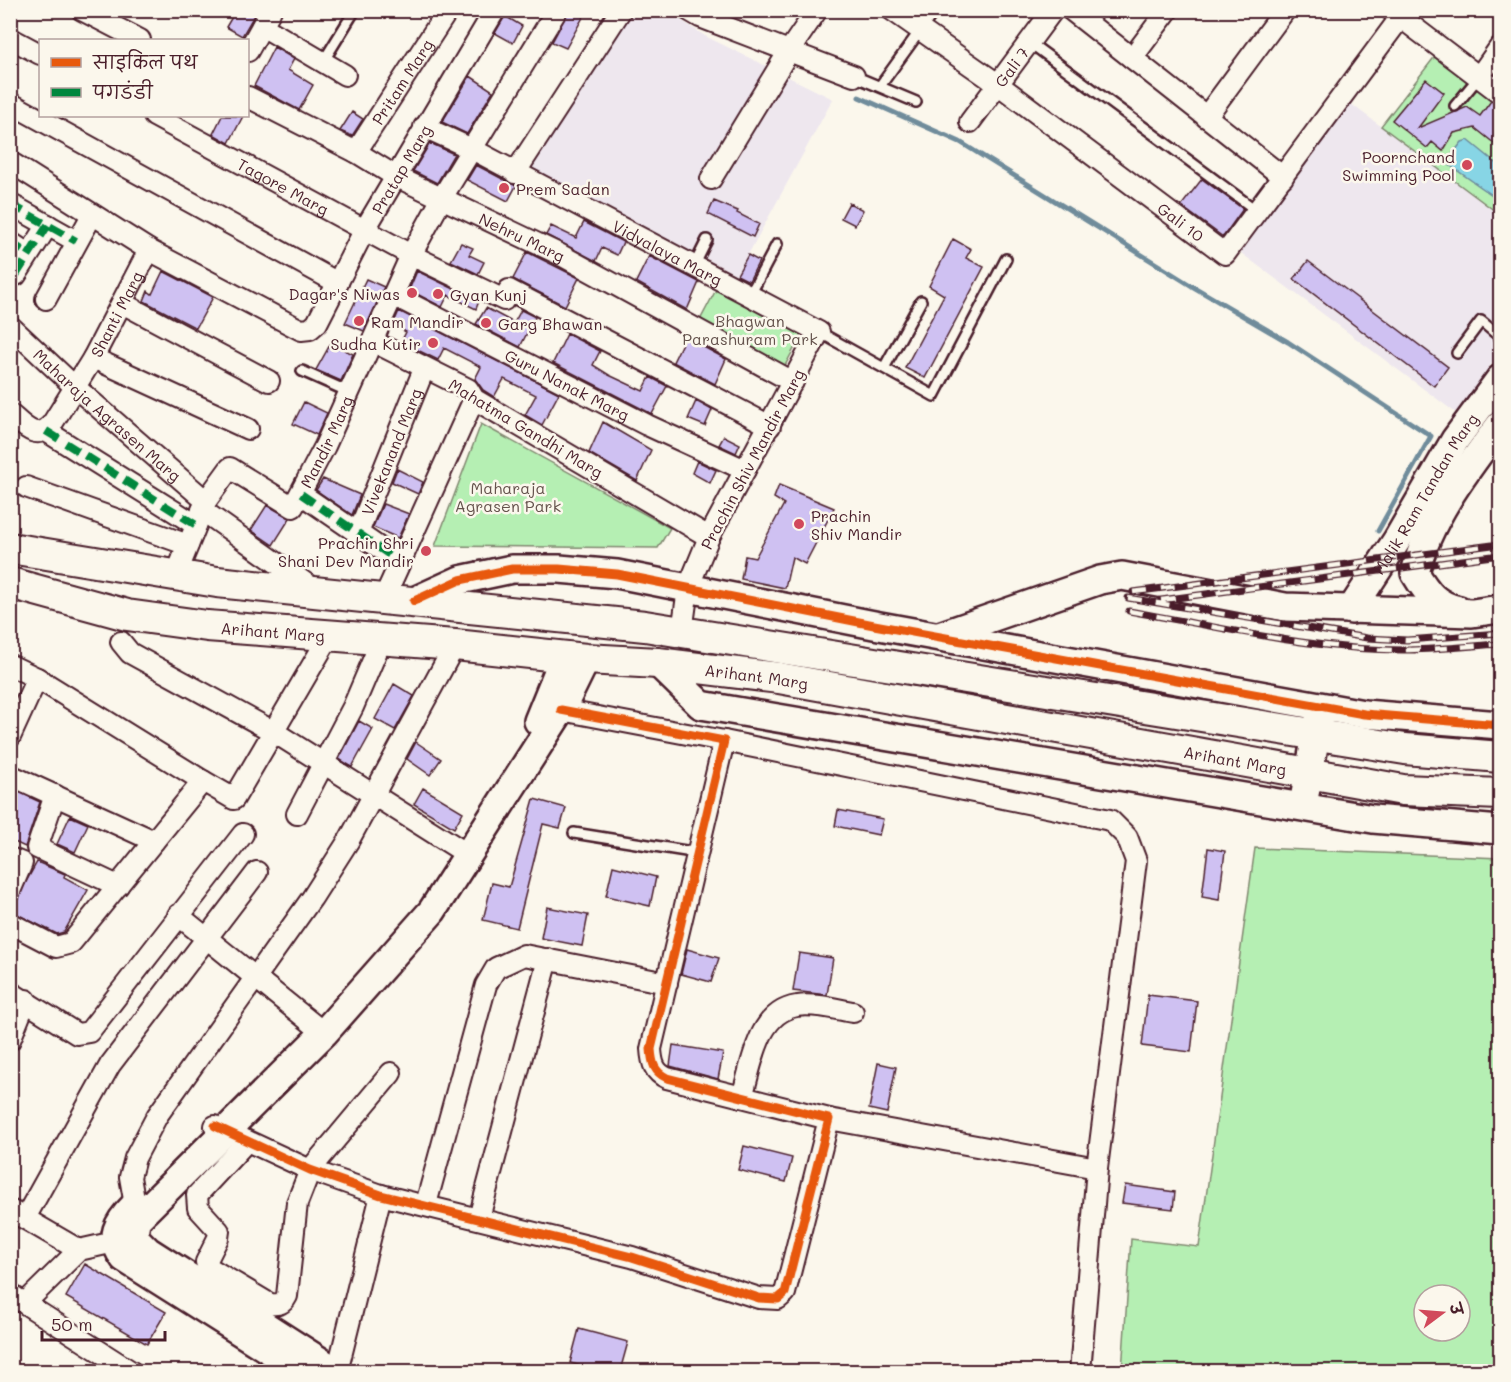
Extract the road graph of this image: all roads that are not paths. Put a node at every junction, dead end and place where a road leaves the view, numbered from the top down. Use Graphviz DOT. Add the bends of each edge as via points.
graph roads {
  1 [pos="82,10"];
  2 [pos="355,10"];
  3 [pos="448,10"];
  4 [pos="495,10"];
  5 [pos="557,10"];
  6 [pos="621,10"];
  7 [pos="817,10"];
  8 [pos="892,10"];
  9 [pos="935,10"];
  10 [pos="1053,10"];
  11 [pos="1071,10"];
  12 [pos="1168,10"];
  13 [pos="1285,10"];
  14 [pos="698,13"];
  15 [pos="1399,13"];
  16 [pos="266,18"];
  17 [pos="921,31"];
  18 [pos="10,38"];
  19 [pos="138,39"];
  20 [pos="1029,42"];
  21 [pos="1500,47"];
  22 [pos="249,49"];
  23 [pos="789,51"];
  24 [pos="39,53"];
  25 [pos="1132,58"];
  26 [pos="323,62"];
  27 [pos="345,75"];
  28 [pos="855,76"];
  29 [pos="1479,76"];
  30 [pos="999,85"];
  31 [pos="880,86"];
  32 [pos="1500,93"];
  33 [pos="249,97"];
  34 [pos="916,102"];
  35 [pos="10,103"];
  36 [pos="1455,106"];
  37 [pos="39,115"];
  38 [pos="43,117"];
  39 [pos="156,117"];
  40 [pos="1206,117"];
  41 [pos="970,122"];
  42 [pos="424,127"];
  43 [pos="472,149"];
  44 [pos="356,152"];
  45 [pos="10,162"];
  46 [pos="515,173"];
  47 [pos="395,176"];
  48 [pos="1283,177"];
  49 [pos="711,178"];
  50 [pos="443,197"];
  51 [pos="10,204"];
  52 [pos="1257,211"];
  53 [pos="92,214"];
  54 [pos="48,225"];
  55 [pos="365,230"];
  56 [pos="707,240"];
  57 [pos="76,241"];
  58 [pos="10,242"];
  59 [pos="777,244"];
  60 [pos="149,250"];
  61 [pos="28,255"];
  62 [pos="411,255"];
  63 [pos="1006,259"];
  64 [pos="694,266"];
  65 [pos="16,275"];
  66 [pos="338,283"];
  67 [pos="393,295"];
  68 [pos="750,295"];
  69 [pos="46,299"];
  70 [pos="921,301"];
  71 [pos="122,303"];
  72 [pos="10,326"];
  73 [pos="819,332"];
  74 [pos="1500,337"];
  75 [pos="372,341"];
  76 [pos="1456,353"];
  77 [pos="93,358"];
  78 [pos="884,368"];
  79 [pos="424,369"];
  80 [pos="302,371"];
  81 [pos="1500,379"];
  82 [pos="269,381"];
  83 [pos="793,382"];
  84 [pos="76,388"];
  85 [pos="349,392"];
  86 [pos="474,399"];
  87 [pos="10,414"];
  88 [pos="1500,425"];
  89 [pos="770,426"];
  90 [pos="248,429"];
  91 [pos="46,431"];
  92 [pos="745,470"];
  93 [pos="26,487"];
  94 [pos="302,494"];
  95 [pos="201,512"];
  96 [pos="358,533"];
  97 [pos="709,537"];
  98 [pos="188,545"];
  99 [pos="1409,545"];
  100 [pos="10,548"];
  101 [pos="400,562"];
  102 [pos="176,575"];
  103 [pos="10,583"];
  104 [pos="688,588"];
  105 [pos="317,591"];
  106 [pos="384,598"];
  107 [pos="414,601"];
  108 [pos="1500,609"];
  109 [pos="1351,610"];
  110 [pos="1472,613"];
  111 [pos="682,633"];
  112 [pos="330,635"];
  113 [pos="938,637"];
  114 [pos="382,639"];
  115 [pos="121,642"];
  116 [pos="455,645"];
  117 [pos="575,658"];
  118 [pos="658,663"];
  119 [pos="10,665"];
  120 [pos="37,678"];
  121 [pos="561,710"];
  122 [pos="1319,721"];
  123 [pos="1500,725"];
  124 [pos="274,732"];
  125 [pos="10,737"];
  126 [pos="724,741"];
  127 [pos="1500,757"];
  128 [pos="324,763"];
  129 [pos="1309,774"];
  130 [pos="10,775"];
  131 [pos="203,781"];
  132 [pos="1500,794"];
  133 [pos="54,795"];
  134 [pos="373,796"];
  135 [pos="1302,807"];
  136 [pos="297,814"];
  137 [pos="1500,830"];
  138 [pos="574,833"];
  139 [pos="243,834"];
  140 [pos="154,841"];
  141 [pos="464,852"];
  142 [pos="698,853"];
  143 [pos="10,858"];
  144 [pos="257,872"];
  145 [pos="118,886"];
  146 [pos="10,891"];
  147 [pos="178,915"];
  148 [pos="10,923"];
  149 [pos="207,939"];
  150 [pos="548,959"];
  151 [pos="254,976"];
  152 [pos="667,983"];
  153 [pos="18,996"];
  154 [pos="853,1012"];
  155 [pos="321,1030"];
  156 [pos="10,1040"];
  157 [pos="391,1073"];
  158 [pos="742,1097"];
  159 [pos="830,1119"];
  160 [pos="229,1133"];
  161 [pos="1097,1168"];
  162 [pos="310,1170"];
  163 [pos="381,1195"];
  164 [pos="426,1204"];
  165 [pos="135,1205"];
  166 [pos="18,1214"];
  167 [pos="479,1218"];
  168 [pos="125,1239"];
  169 [pos="79,1250"];
  170 [pos="18,1299"];
  171 [pos="292,1362"];
  172 [pos="132,1371"];
  173 [pos="337,1371"];
  174 [pos="1080,1371"];
  1 -- 19 [label="street"];
  2 -- 26 [label="lane"];
  3 -- 44 [label="street, Pritam Marg"];
  4 -- 42 [label="street, Pratap Marg"];
  5 -- 43 [label="street, Mandir Marg"];
  6 -- 46 [label="street"];
  7 -- 23 [label="street"];
  8 -- 17 [label="street, Gali 10"];
  9 -- 17 [label="lane"];
  10 -- 20 [label="street, Gali 7"];
  11 -- 25 [label="street"];
  12 -- 25 [label="street"];
  13 -- 40 [label="street"];
  14 -- 23 [label="street"];
  15 -- 29 [label="street"];
  15 -- 48 [label="street, Gali 10"];
  16 -- 22 [label="street"];
  16 -- 26 [label="street"];
  17 -- 30 [label="street, Gali 10"];
  17 -- 31 [label="lane"];
  18 -- 24 [label="street"];
  20 -- 30 [label="street, Gali 7"];
  20 -- 52 [label="lane"];
  21 -- 29 [label="street"];
  23 -- 28 [label="street"];
  23 -- 49 [label="street"];
  25 -- 40 [label="street"];
  26 -- 27 [label="street"];
  28 -- 31 [label="lane"];
  29 -- 32 [label="street"];
  29 -- 36 [label="lane"];
  30 -- 41 [label="street, Gali 7"];
  30 -- 52 [label="street, Gali 10" via="1225,254"];
  31 -- 34 [label="lane"];
  33 -- 44 [label="street, Nehru Marg"];
  35 -- 37 [label="street"];
  38 -- 66 [label="street"];
  39 -- 55 [label="street, Tagore Marg"];
  40 -- 48 [label="street"];
  42 -- 43 [label="street, Vidyalaya Marg"];
  42 -- 47 [label="street, Pratap Marg"];
  43 -- 46 [label="street, Vidyalaya Marg"];
  43 -- 50 [label="street, Mandir Marg"];
  44 -- 47 [label="street, Nehru Marg"];
  45 -- 53 [label="street"];
  46 -- 64 [label="street, Vidyalaya Marg"];
  47 -- 50 [label="street, Nehru Marg"];
  47 -- 55 [label="street, Pratap Marg"];
  48 -- 52 [label="street, Gali 10"];
  50 -- 62 [label="street, Mandir Marg"];
  50 -- 83 [label="street, Nehru Marg" via="569,260"];
  51 -- 54 [label="street"];
  53 -- 57 [label="street"];
  53 -- 60 [label="street"];
  54 -- 57 [label="street"];
  54 -- 61 [label="street"];
  55 -- 62 [label="street, Tagore Marg"];
  55 -- 66 [label="street, Pratap Marg"];
  56 -- 64 [label="lane"];
  57 -- 69 [label="street"];
  58 -- 61 [label="street"];
  59 -- 68 [label="lane"];
  60 -- 66 [label="street, Pratap Marg" via="301,330 317,323"];
  60 -- 71 [label="street, Shanti Marg"];
  61 -- 65 [label="street"];
  62 -- 67 [label="street, Mandir Marg"];
  62 -- 89 [label="street, Tagore Marg" via="504,300 509,290"];
  63 -- 78 [label="lane" via="934,396"];
  64 -- 68 [label="street, Vidyalaya Marg"];
  67 -- 75 [label="street, Mandir Marg"];
  67 -- 92 [label="street, Guru Nanak Marg" via="647,425"];
  68 -- 73 [label="street, Vidyalaya Marg"];
  70 -- 78 [label="lane"];
  71 -- 77 [label="street, Shanti Marg"];
  71 -- 82 [label="street"];
  72 -- 84 [label="street, Maharaja Agrasen Marg"];
  73 -- 78 [label="lane"];
  73 -- 83 [label="street, Prachin Shiv Mandir Marg"];
  74 -- 76 [label="lane" via="1481,321"];
  75 -- 79 [label="street, Mahatma Gandhi Marg"];
  75 -- 85 [label="street, Mandir Marg"];
  77 -- 84 [label="street, Shanti Marg"];
  77 -- 90 [label="street"];
  79 -- 86 [label="street, Mahatma Gandhi Marg" via="468,389"];
  79 -- 96 [label="street, Vivekanand Marg"];
  80 -- 85 [label="lane"];
  81 -- 99 [label="street, Malik Ram Tandan Marg" via="1455,440"];
  83 -- 89 [label="street, Prachin Shiv Mandir Marg"];
  84 -- 91 [label="street, Shanti Marg"];
  84 -- 95 [label="street, Maharaja Agrasen Marg"];
  85 -- 94 [label="street, Mandir Marg"];
  86 -- 97 [label="street, Mahatma Gandhi Marg"];
  86 -- 101 [label="street"];
  87 -- 91 [label="street" via="31,432"];
  88 -- 99 [label="street, Malik Ram Tandan Marg" via="1448,501"];
  89 -- 92 [label="street, Prachin Shiv Mandir Marg"];
  91 -- 95 [label="street"];
  92 -- 97 [label="street, Prachin Shiv Mandir Marg"];
  93 -- 98 [label="street"];
  94 -- 95 [label="street, Mandir Marg" via="293,507 230,468"];
  94 -- 96 [label="street"];
  95 -- 98 [label="street, Mandir Marg"];
  95 -- 105 [label="street"];
  96 -- 101 [label="street"];
  97 -- 104 [label="street, Prachin Shiv Mandir Marg"];
  98 -- 102 [label="street, Mandir Marg"];
  99 -- 109 [label="street, Malik Ram Tandan Marg"];
  99 -- 110 [label="street, Malik Ram Tandan Marg" via="1415,573 1428,595 1445,607"];
  100 -- 102 [label="main road, Arihant Marg"];
  101 -- 106 [label="street"];
  102 -- 105 [label="main road, Arihant Marg"];
  103 -- 112 [label="main road, Arihant Marg" via="128,615 207,626"];
  104 -- 107 [label="street" via="616,574 512,569 460,580"];
  104 -- 111 [label="street, Prachin Shiv Mandir Marg"];
  104 -- 113 [label="street"];
  105 -- 106 [label="main road, Arihant Marg"];
  106 -- 107 [label="main road, Arihant Marg"];
  107 -- 111 [label="main road, Arihant Marg" via="599,620"];
  108 -- 110 [label="street"];
  109 -- 110 [label="street"];
  109 -- 113 [label="street" via="1285,607 1122,576 1100,580"];
  111 -- 122 [label="main road, Arihant Marg"];
  112 -- 114 [label="main road, Arihant Marg"];
  112 -- 124 [label="street"];
  113 -- 122 [label="street"];
  114 -- 116 [label="main road, Arihant Marg"];
  114 -- 128 [label="street" via="354,707"];
  115 -- 124 [label="street" via="130,652"];
  116 -- 117 [label="main road, Arihant Marg"];
  116 -- 134 [label="street"];
  117 -- 118 [label="main road, Arihant Marg"];
  117 -- 121 [label="street"];
  117 -- 141 [label="street"];
  118 -- 129 [label="main road, Arihant Marg" via="779,678"];
  118 -- 135 [label="street" via="701,705"];
  119 -- 120 [label="street"];
  120 -- 125 [label="street"];
  120 -- 131 [label="street"];
  121 -- 126 [label="street"];
  121 -- 141 [label="street"];
  122 -- 123 [label="street" via="1364,714"];
  122 -- 127 [label="main road, Arihant Marg" via="1405,749"];
  122 -- 129 [label="street"];
  124 -- 128 [label="street"];
  124 -- 131 [label="street" via="234,799"];
  126 -- 142 [label="street"];
  126 -- 161 [label="street" via="1110,820 1127,837 1136,861"];
  128 -- 134 [label="street"];
  128 -- 136 [label="street"];
  129 -- 132 [label="main road, Arihant Marg" via="1403,790"];
  129 -- 135 [label="street"];
  130 -- 133 [label="street"];
  131 -- 140 [label="street"];
  133 -- 140 [label="street"];
  133 -- 145 [label="street" via="37,848"];
  134 -- 141 [label="street"];
  134 -- 151 [label="street" via="312,898"];
  135 -- 137 [label="street" via="1373,819"];
  138 -- 142 [label="lane"];
  139 -- 147 [label="street"];
  140 -- 145 [label="street"];
  141 -- 155 [label="street" via="432,911"];
  142 -- 152 [label="street"];
  143 -- 146 [label="street" via="22,863"];
  144 -- 149 [label="street"];
  145 -- 148 [label="street" via="64,947 56,947"];
  147 -- 149 [label="street"];
  147 -- 153 [label="street" via="89,1032 77,1034"];
  149 -- 151 [label="street"];
  149 -- 166 [label="street" via="110,1065"];
  150 -- 152 [label="street"];
  150 -- 164 [label="street" via="524,955 510,960 496,968 486,985"];
  150 -- 167 [label="street"];
  151 -- 155 [label="street"];
  151 -- 165 [label="street" via="157,1116 135,1158 130,1178"];
  152 -- 158 [label="street" via="651,1049 658,1074"];
  153 -- 156 [label="street"];
  154 -- 158 [label="street" via="811,1005 781,1011 768,1022 760,1039"];
  155 -- 160 [label="street"];
  157 -- 162 [label="street"];
  158 -- 159 [label="street"];
  159 -- 161 [label="street"];
  159 -- 167 [label="street" via="785,1293 778,1299 759,1298 632,1257"];
  160 -- 162 [label="street"];
  160 -- 162 [label="street" via="196,1201 219,1231 219,1238 207,1256 208,1267 270,1304 284,1302 287,1296 297,1203"];
  160 -- 165 [label="street"];
  160 -- 168 [label="street" via="136,1220"];
  161 -- 174 [label="street"];
  162 -- 163 [label="street"];
  163 -- 164 [label="street"];
  163 -- 173 [label="street"];
  164 -- 167 [label="street"];
  165 -- 168 [label="street" via="116,1228"];
  166 -- 169 [label="street"];
  168 -- 169 [label="street"];
  168 -- 171 [label="street" via="148,1251"];
  169 -- 170 [label="street"];
  170 -- 172 [label="street"];
  171 -- 173 [label="street"];
}
